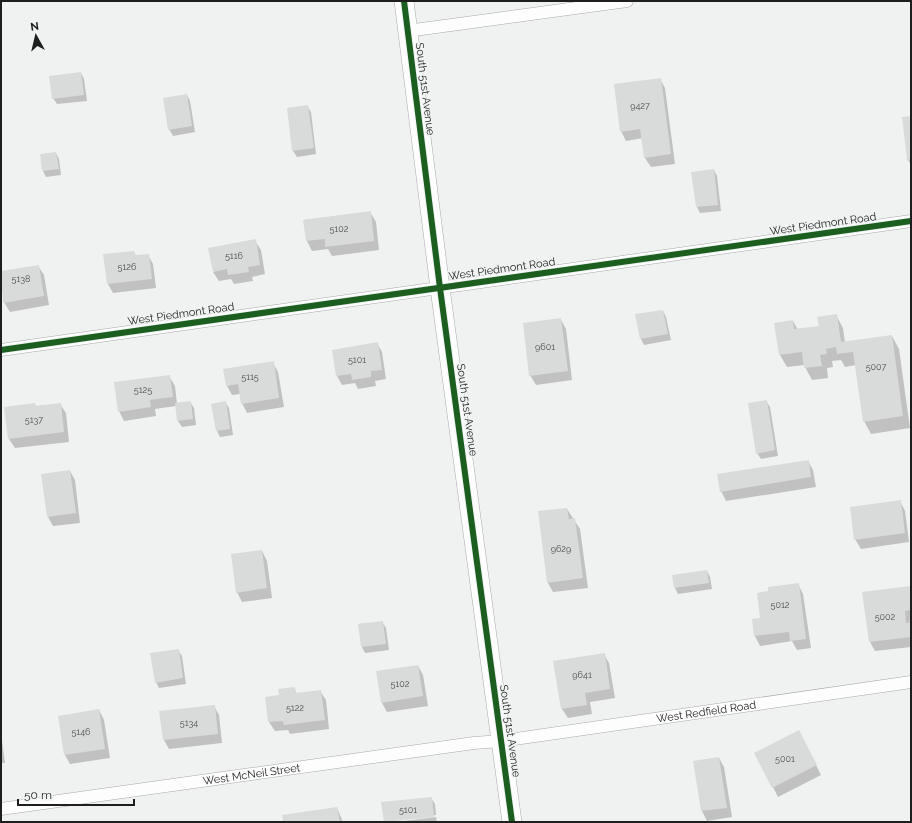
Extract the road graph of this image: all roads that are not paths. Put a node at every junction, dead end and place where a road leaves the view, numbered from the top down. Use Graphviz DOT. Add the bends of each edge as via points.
graph roads {
  1 [pos="404,1"];
  2 [pos="627,1"];
  3 [pos="407,31"];
  4 [pos="911,221"];
  5 [pos="440,288"];
  6 [pos="1,350"];
  7 [pos="911,682"];
  8 [pos="501,741"];
  9 [pos="1,809"];
  10 [pos="512,822"];
  1 -- 3 [label="main road, South 51st Avenue"];
  2 -- 3 [label="street"];
  3 -- 5 [label="main road, South 51st Avenue"];
  4 -- 5 [label="street, West Piedmont Road"];
  5 -- 6 [label="street, West Piedmont Road"];
  5 -- 8 [label="main road, South 51st Avenue"];
  7 -- 8 [label="street, West Redfield Road"];
  8 -- 9 [label="street, West McNeil Street"];
  8 -- 10 [label="main road, South 51st Avenue"];
}
